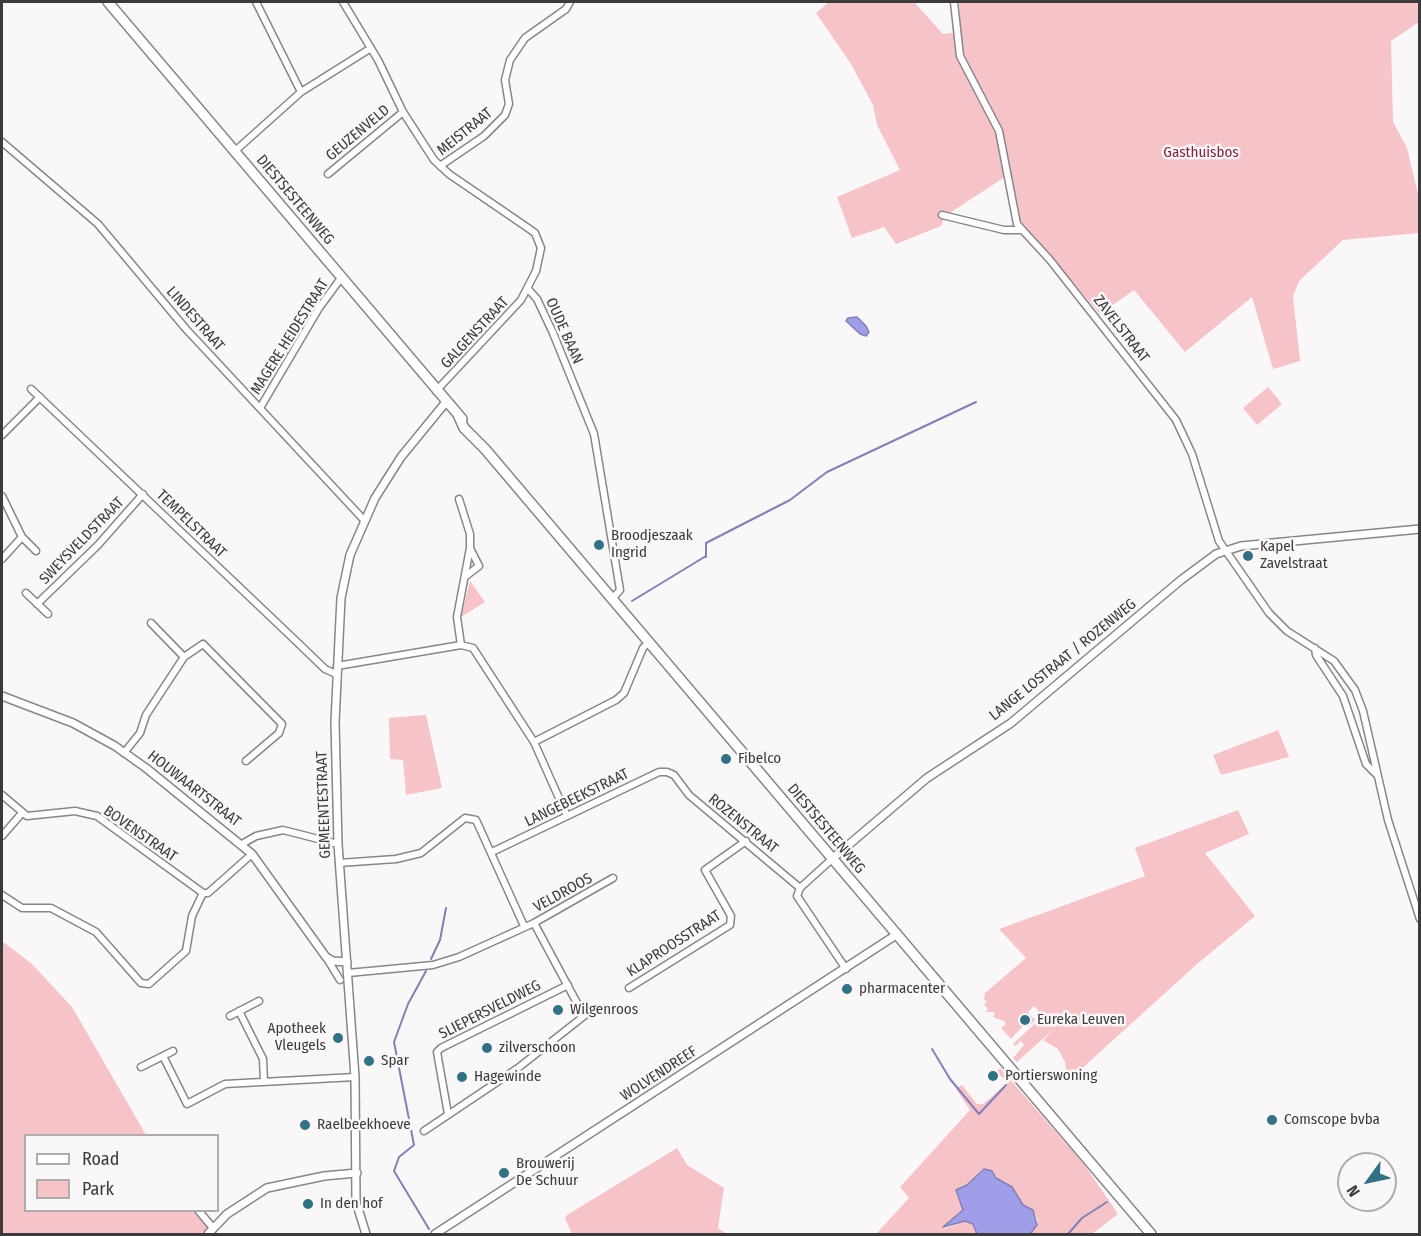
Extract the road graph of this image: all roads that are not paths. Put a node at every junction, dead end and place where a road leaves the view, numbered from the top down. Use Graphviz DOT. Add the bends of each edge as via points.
graph roads {
  1 [pos="108,2"];
  2 [pos="256,2"];
  3 [pos="343,2"];
  4 [pos="570,2"];
  5 [pos="954,2"];
  6 [pos="371,48"];
  7 [pos="301,92"];
  8 [pos="404,112"];
  9 [pos="2,142"];
  10 [pos="235,152"];
  11 [pos="440,166"];
  12 [pos="328,174"];
  13 [pos="942,215"];
  14 [pos="1022,230"];
  15 [pos="341,278"];
  16 [pos="528,289"];
  17 [pos="31,389"];
  18 [pos="436,391"];
  19 [pos="40,397"];
  20 [pos="446,402"];
  21 [pos="260,408"];
  22 [pos="2,435"];
  23 [pos="143,494"];
  24 [pos="2,496"];
  25 [pos="459,500"];
  26 [pos="364,520"];
  27 [pos="1419,529"];
  28 [pos="22,537"];
  29 [pos="471,548"];
  30 [pos="1226,549"];
  31 [pos="36,551"];
  32 [pos="2,559"];
  33 [pos="466,576"];
  34 [pos="26,593"];
  35 [pos="612,599"];
  36 [pos="37,604"];
  37 [pos="48,614"];
  38 [pos="151,622"];
  39 [pos="649,642"];
  40 [pos="461,645"];
  41 [pos="1315,648"];
  42 [pos="184,657"];
  43 [pos="336,670"];
  44 [pos="2,696"];
  45 [pos="534,742"];
  46 [pos="124,753"];
  47 [pos="246,761"];
  48 [pos="1376,774"];
  49 [pos="674,776"];
  50 [pos="2,795"];
  51 [pos="22,813"];
  52 [pos="567,816"];
  53 [pos="2,836"];
  54 [pos="746,841"];
  55 [pos="242,844"];
  56 [pos="338,844"];
  57 [pos="492,852"];
  58 [pos="252,854"];
  59 [pos="832,859"];
  60 [pos="339,863"];
  61 [pos="613,878"];
  62 [pos="800,888"];
  63 [pos="203,893"];
  64 [pos="2,895"];
  65 [pos="1419,919"];
  66 [pos="534,923"];
  67 [pos="524,926"];
  68 [pos="896,935"];
  69 [pos="326,957"];
  70 [pos="347,962"];
  71 [pos="846,969"];
  72 [pos="348,973"];
  73 [pos="340,980"];
  74 [pos="568,985"];
  75 [pos="629,988"];
  76 [pos="259,1001"];
  77 [pos="239,1011"];
  78 [pos="230,1016"];
  79 [pos="173,1051"];
  80 [pos="163,1056"];
  81 [pos="141,1067"];
  82 [pos="355,1077"];
  83 [pos="264,1081"];
  84 [pos="448,1113"];
  85 [pos="424,1131"];
  86 [pos="357,1173"];
  87 [pos="199,1212"];
  88 [pos="210,1231"];
  89 [pos="366,1234"];
  90 [pos="435,1234"];
  91 [pos="1151,1234"];
  1 -- 10 [label="main road, DIESTSESTEENWEG"];
  2 -- 7 [label="street"];
  3 -- 6 [label="street, OUDE BAAN"];
  4 -- 11 [label="street, MEISTRAAT" via="566,9 529,34 510,60 505,115 484,136"];
  5 -- 14 [label="street, ZAVELSTRAAT" via="960,56 999,131 1014,214"];
  6 -- 7 [label="street"];
  6 -- 8 [label="street, OUDE BAAN"];
  7 -- 10 [label="street"];
  8 -- 11 [label="street, OUDE BAAN"];
  8 -- 12 [label="street, GEUZENVELD"];
  9 -- 21 [label="street, LINDESTRAAT" via="98,224 186,329"];
  10 -- 15 [label="main road, DIESTSESTEENWEG"];
  11 -- 16 [label="street, OUDE BAAN" via="534,233 542,255"];
  13 -- 14 [label="street" via="1004,230"];
  14 -- 30 [label="street, ZAVELSTRAAT" via="1176,420 1192,454 1216,535"];
  15 -- 18 [label="main road, DIESTSESTEENWEG"];
  15 -- 21 [label="street, MAGERE HEIDESTRAAT"];
  16 -- 18 [label="street, GALGENSTRAAT"];
  16 -- 35 [label="street, OUDE BAAN" via="553,333 594,434 620,590"];
  17 -- 19 [label="street, TEMPELSTRAAT"];
  18 -- 20 [label="main road, DIESTSESTEENWEG"];
  19 -- 22 [label="street"];
  19 -- 23 [label="street, TEMPELSTRAAT"];
  20 -- 26 [label="street, GEMEENTESTRAAT" via="392,470"];
  20 -- 35 [label="main road, DIESTSESTEENWEG"];
  21 -- 26 [label="street, LINDESTRAAT"];
  23 -- 36 [label="street, SWEYSVELDSTRAAT"];
  23 -- 43 [label="street, TEMPELSTRAAT" via="297,642 331,673"];
  24 -- 28 [label="street"];
  25 -- 29 [label="street"];
  26 -- 43 [label="street, GEMEENTESTRAAT" via="344,577"];
  27 -- 30 [label="street"];
  28 -- 31 [label="street"];
  28 -- 32 [label="street"];
  29 -- 33 [label="street"];
  29 -- 33 [label="street" via="479,566"];
  30 -- 41 [label="street, ZAVELSTRAAT" via="1274,619"];
  30 -- 59 [label="street, LANGE LOSTRAAT / ROZENWEG" via="1181,580 1011,723 904,796"];
  33 -- 40 [label="street" via="457,617"];
  34 -- 36 [label="street, SWEYSVELDSTRAAT"];
  35 -- 39 [label="main road, DIESTSESTEENWEG"];
  36 -- 37 [label="street, SWEYSVELDSTRAAT"];
  38 -- 42 [label="street"];
  39 -- 45 [label="street" via="624,693 616,700"];
  39 -- 59 [label="main road, DIESTSESTEENWEG"];
  40 -- 43 [label="street"];
  40 -- 45 [label="street" via="473,648"];
  41 -- 48 [label="street, ZAVELSTRAAT" via="1343,696 1366,764"];
  41 -- 48 [label="street, ZAVELSTRAAT" via="1340,668 1355,690"];
  42 -- 46 [label="street"];
  42 -- 47 [label="street" via="198,645 207,645 282,724 279,733"];
  43 -- 56 [label="street, GEMEENTESTRAAT"];
  44 -- 46 [label="street, HOUWAARTSTRAAT" via="74,723"];
  45 -- 52 [label="street"];
  46 -- 55 [label="street, HOUWAARTSTRAAT"];
  48 -- 65 [label="street, ZAVELSTRAAT"];
  49 -- 52 [label="street, LANGEBEEKSTRAAT" via="658,772"];
  49 -- 54 [label="street, ROZENSTRAAT" via="689,795"];
  50 -- 51 [label="street"];
  51 -- 53 [label="street"];
  51 -- 63 [label="street, BOVENSTRAAT" via="36,816 75,811 97,816"];
  52 -- 57 [label="street, LANGEBEEKSTRAAT"];
  54 -- 62 [label="street, ROZENSTRAAT"];
  54 -- 75 [label="street, KLAPROOSSTRAAT" via="705,870 731,916 730,925"];
  55 -- 56 [label="street" via="256,836 283,830"];
  55 -- 58 [label="street, HOUWAARTSTRAAT"];
  56 -- 60 [label="street, GEMEENTESTRAAT"];
  57 -- 60 [label="street" via="476,820 465,818 421,853"];
  57 -- 67 [label="street"];
  58 -- 63 [label="street" via="208,893"];
  58 -- 69 [label="street, HOUWAARTSTRAAT"];
  59 -- 62 [label="street"];
  59 -- 68 [label="main road, DIESTSESTEENWEG"];
  60 -- 70 [label="street, GEMEENTESTRAAT"];
  61 -- 66 [label="street, VELDROOS"];
  62 -- 71 [label="street, ROZENSTRAAT" via="797,896"];
  63 -- 64 [label="street" via="192,916 186,951 149,984 141,983 96,932 51,908 22,908"];
  66 -- 67 [label="street, VELDROOS"];
  66 -- 74 [label="street"];
  67 -- 72 [label="street, VELDROOS" via="433,965"];
  68 -- 71 [label="street, WOLVENDREEF"];
  68 -- 91 [label="main road, DIESTSESTEENWEG"];
  69 -- 70 [label="street"];
  69 -- 73 [label="street, HOUWAARTSTRAAT"];
  70 -- 72 [label="street, GEMEENTESTRAAT"];
  71 -- 90 [label="street, WOLVENDREEF"];
  72 -- 82 [label="street, GEMEENTESTRAAT"];
  74 -- 84 [label="street" via="584,1016 518,1068"];
  74 -- 84 [label="street, SLIEPERSVELDWEG" via="437,1052"];
  76 -- 77 [label="street"];
  77 -- 78 [label="street"];
  77 -- 83 [label="street" via="263,1059"];
  79 -- 80 [label="street"];
  80 -- 81 [label="street"];
  80 -- 83 [label="street" via="187,1104 225,1084"];
  82 -- 83 [label="street"];
  82 -- 86 [label="street, GEMEENTESTRAAT"];
  84 -- 85 [label="street"];
  86 -- 88 [label="street" via="267,1188 227,1214"];
  86 -- 89 [label="street, GEMEENTESTRAAT" via="358,1211"];
  87 -- 88 [label="street"];
}
